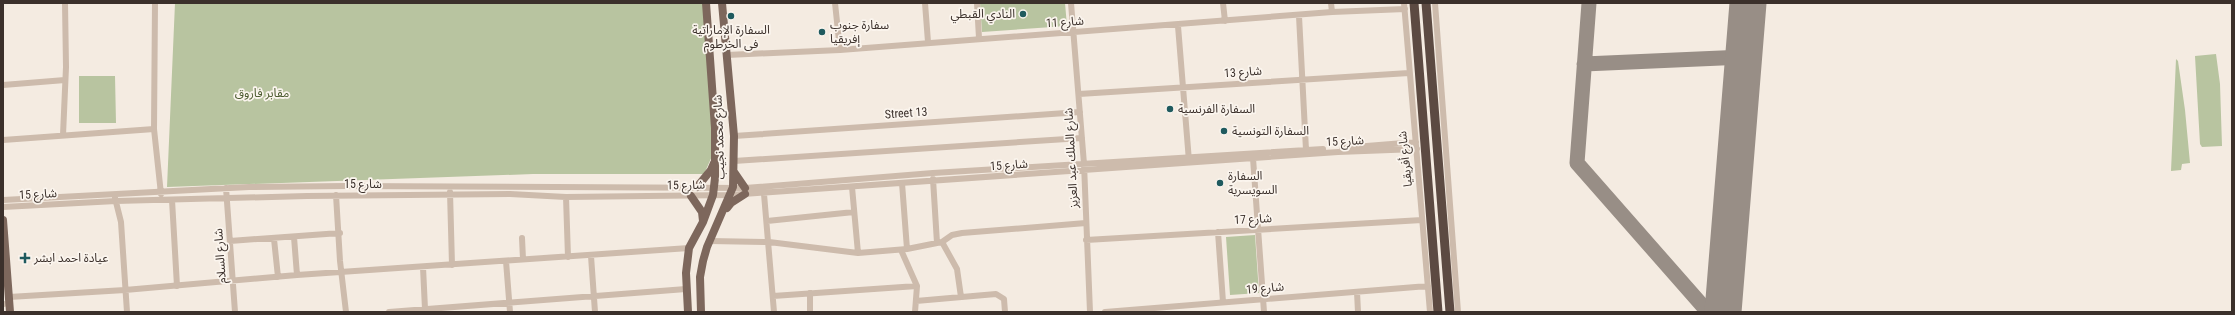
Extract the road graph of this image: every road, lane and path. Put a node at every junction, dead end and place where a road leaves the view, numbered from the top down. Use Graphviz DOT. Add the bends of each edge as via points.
graph roads {
  1 [pos="65,3"];
  2 [pos="155,3"];
  3 [pos="706,3"];
  4 [pos="722,3"];
  5 [pos="835,3"];
  6 [pos="925,3"];
  7 [pos="976,3"];
  8 [pos="1071,3"];
  9 [pos="1223,3"];
  10 [pos="1331,3"];
  11 [pos="1414,3"];
  12 [pos="1426,3"];
  13 [pos="1435,3"];
  14 [pos="1404,6"];
  15 [pos="1332,12"];
  16 [pos="1299,16"];
  17 [pos="1225,21"];
  18 [pos="1178,26"];
  19 [pos="1073,32"];
  20 [pos="979,38"];
  21 [pos="928,42"];
  22 [pos="840,50"];
  23 [pos="727,55"];
  24 [pos="1409,73"];
  25 [pos="1301,79"];
  26 [pos="65,80"];
  27 [pos="3,85"];
  28 [pos="1183,88"];
  29 [pos="1079,94"];
  30 [pos="1080,112"];
  31 [pos="154,129"];
  32 [pos="1436,129"];
  33 [pos="1424,130"];
  34 [pos="63,135"];
  35 [pos="734,136"];
  36 [pos="1082,138"];
  37 [pos="3,140"];
  38 [pos="1417,145"];
  39 [pos="1306,150"];
  40 [pos="1438,151"];
  41 [pos="1426,153"];
  42 [pos="1253,158"];
  43 [pos="1189,160"];
  44 [pos="716,161"];
  45 [pos="734,164"];
  46 [pos="1084,167"];
  47 [pos="933,173"];
  48 [pos="159,179"];
  49 [pos="857,179"];
  50 [pos="933,181"];
  51 [pos="902,183"];
  52 [pos="450,186"];
  53 [pos="697,187"];
  54 [pos="856,187"];
  55 [pos="226,188"];
  56 [pos="160,190"];
  57 [pos="178,190"];
  58 [pos="714,191"];
  59 [pos="731,191"];
  60 [pos="745,191"];
  61 [pos="114,193"];
  62 [pos="450,194"];
  63 [pos="764,194"];
  64 [pos="336,195"];
  65 [pos="691,196"];
  66 [pos="566,197"];
  67 [pos="228,198"];
  68 [pos="162,199"];
  69 [pos="3,200"];
  70 [pos="172,200"];
  71 [pos="116,201"];
  72 [pos="3,207"];
  73 [pos="854,212"];
  74 [pos="719,219"];
  75 [pos="3,220"];
  76 [pos="1422,220"];
  77 [pos="703,222"];
  78 [pos="767,222"];
  79 [pos="1086,223"];
  80 [pos="1258,230"];
  81 [pos="1218,232"];
  82 [pos="340,233"];
  83 [pos="294,238"];
  84 [pos="522,238"];
  85 [pos="274,240"];
  86 [pos="1086,240"];
  87 [pos="230,241"];
  88 [pos="710,241"];
  89 [pos="770,242"];
  90 [pos="939,243"];
  91 [pos="689,248"];
  92 [pos="904,250"];
  93 [pos="858,253"];
  94 [pos="591,256"];
  95 [pos="568,257"];
  96 [pos="523,259"];
  97 [pos="506,261"];
  98 [pos="452,265"];
  99 [pos="423,267"];
  100 [pos="343,274"];
  101 [pos="297,275"];
  102 [pos="278,277"];
  103 [pos="233,282"];
  104 [pos="3,286"];
  105 [pos="178,286"];
  106 [pos="917,286"];
  107 [pos="1428,286"];
  108 [pos="686,289"];
  109 [pos="125,290"];
  110 [pos="1357,292"];
  111 [pos="810,293"];
  112 [pos="594,296"];
  113 [pos="773,296"];
  114 [pos="961,297"];
  115 [pos="1263,299"];
  116 [pos="916,301"];
  117 [pos="1223,302"];
  118 [pos="509,303"];
  119 [pos="5,304"];
  120 [pos="427,310"];
  121 [pos="10,312"];
  122 [pos="127,312"];
  123 [pos="235,312"];
  124 [pos="346,312"];
  125 [pos="389,312"];
  126 [pos="510,312"];
  127 [pos="595,312"];
  128 [pos="688,312"];
  129 [pos="701,312"];
  130 [pos="774,312"];
  131 [pos="810,312"];
  132 [pos="915,312"];
  133 [pos="1005,312"];
  134 [pos="1090,312"];
  135 [pos="1105,312"];
  136 [pos="1264,312"];
  137 [pos="1358,312"];
  138 [pos="1430,312"];
  139 [pos="1438,312"];
  140 [pos="1450,312"];
  141 [pos="1458,312"];
  1 -- 26 [label="street"];
  2 -- 31 [label="street"];
  3 -- 44 [label="main road, شارع محمد نجيب"];
  4 -- 23 [label="main road, شارع محمد نجيب"];
  5 -- 22 [label="street"];
  6 -- 21 [label="street"];
  7 -- 20 [label="street"];
  8 -- 19 [label="street, شارع الملك عبد العزيز"];
  9 -- 17 [label="street"];
  10 -- 15 [label="street"];
  11 -- 33 [label="highway, شارع أفريقيا"];
  12 -- 32 [label="highway"];
  13 -- 141 [label="street"];
  14 -- 15 [label="street, شارع 11"];
  14 -- 24 [label="street, شارع أفريقيا"];
  15 -- 16 [label="street, شارع 11"];
  16 -- 17 [label="street, شارع 11"];
  16 -- 25 [label="street"];
  17 -- 18 [label="street, شارع 11"];
  18 -- 19 [label="street, شارع 11"];
  18 -- 28 [label="street"];
  19 -- 20 [label="street, شارع 11"];
  19 -- 29 [label="street, شارع الملك عبد العزيز"];
  20 -- 21 [label="street, شارع 11"];
  21 -- 22 [label="street, شارع 11"];
  22 -- 23 [label="street, شارع 11"];
  23 -- 35 [label="main road, شارع محمد نجيب"];
  24 -- 25 [label="street, شارع 13"];
  24 -- 38 [label="street, شارع أفريقيا"];
  25 -- 28 [label="street, شارع 13"];
  25 -- 39 [label="street"];
  26 -- 27 [label="street"];
  26 -- 34 [label="street"];
  28 -- 29 [label="street, شارع 13"];
  28 -- 43 [label="street"];
  29 -- 30 [label="street, شارع الملك عبد العزيز"];
  30 -- 35 [label="street, Street 13"];
  30 -- 36 [label="street, شارع الملك عبد العزيز"];
  31 -- 34 [label="street"];
  31 -- 48 [label="street"];
  32 -- 33 [label="highway" via="1431,134"];
  32 -- 40 [label="highway"];
  33 -- 41 [label="highway, شارع أفريقيا"];
  34 -- 37 [label="street"];
  35 -- 45 [label="main road, شارع محمد نجيب"];
  36 -- 45 [label="street"];
  36 -- 46 [label="street, شارع الملك عبد العزيز"];
  38 -- 39 [label="street, شارع 15"];
  38 -- 42 [label="street, شارع 15"];
  38 -- 76 [label="street, شارع أفريقيا"];
  39 -- 43 [label="street, شارع 15"];
  40 -- 41 [label="highway" via="1431,150"];
  40 -- 140 [label="highway"];
  41 -- 139 [label="highway, شارع أفريقيا"];
  42 -- 43 [label="street, شارع 15"];
  42 -- 80 [label="street"];
  43 -- 46 [label="street, شارع 15"];
  44 -- 53 [label="main road"];
  44 -- 58 [label="main road, شارع محمد نجيب"];
  45 -- 59 [label="main road, شارع محمد نجيب"];
  45 -- 60 [label="main road" via="735,175"];
  46 -- 47 [label="street, شارع 15"];
  46 -- 50 [label="street, شارع 15"];
  46 -- 79 [label="street, شارع الملك عبد العزيز"];
  47 -- 49 [label="street, شارع 15"];
  47 -- 50 [label="street"];
  48 -- 56 [label="street"];
  48 -- 57 [label="street" via="166,187"];
  49 -- 54 [label="street"];
  49 -- 60 [label="street, شارع 15"];
  50 -- 51 [label="street, شارع 15"];
  50 -- 90 [label="street"];
  51 -- 54 [label="street, شارع 15"];
  51 -- 92 [label="street"];
  52 -- 53 [label="street, شارع 15"];
  52 -- 55 [label="street, شارع 15"];
  52 -- 62 [label="street"];
  53 -- 58 [label="street, شارع 15"];
  54 -- 63 [label="street, شارع 15"];
  54 -- 73 [label="street"];
  55 -- 57 [label="street, شارع 15"];
  55 -- 67 [label="street, شارع السلام"];
  56 -- 57 [label="street, شارع 15"];
  56 -- 61 [label="street, شارع 15"];
  56 -- 68 [label="street"];
  58 -- 59 [label="street, شارع 15"];
  58 -- 65 [label="street, شارع 15"];
  58 -- 77 [label="main road, شارع محمد نجيب"];
  59 -- 60 [label="street, شارع 15"];
  59 -- 74 [label="main road, شارع محمد نجيب"];
  60 -- 63 [label="street, شارع 15"];
  60 -- 74 [label="main road" via="731,203"];
  61 -- 69 [label="street, شارع 15"];
  61 -- 71 [label="street"];
  62 -- 64 [label="street, شارع 15"];
  62 -- 66 [label="street, شارع 15"];
  62 -- 98 [label="street"];
  63 -- 78 [label="street"];
  64 -- 67 [label="street, شارع 15"];
  64 -- 82 [label="street"];
  65 -- 66 [label="street, شارع 15"];
  65 -- 77 [label="main road" via="702,212"];
  66 -- 95 [label="street"];
  67 -- 70 [label="street, شارع 15"];
  67 -- 87 [label="street, شارع السلام"];
  68 -- 70 [label="street, شارع 15"];
  68 -- 71 [label="street, شارع 15"];
  70 -- 105 [label="street"];
  71 -- 72 [label="street, شارع 15"];
  71 -- 109 [label="street" via="121,222"];
  73 -- 78 [label="street"];
  73 -- 93 [label="street"];
  74 -- 88 [label="main road, شارع محمد نجيب"];
  75 -- 119 [label="main road"];
  76 -- 80 [label="street, شارع 17"];
  76 -- 107 [label="street, شارع أفريقيا"];
  77 -- 91 [label="main road, شارع محمد نجيب"];
  78 -- 89 [label="street"];
  79 -- 86 [label="street, شارع الملك عبد العزيز"];
  79 -- 90 [label="street" via="962,233 952,235"];
  80 -- 81 [label="street, شارع 17"];
  80 -- 115 [label="street"];
  81 -- 86 [label="street, شارع 17"];
  81 -- 117 [label="street"];
  82 -- 83 [label="street"];
  82 -- 100 [label="street" via="340,261"];
  83 -- 85 [label="street"];
  83 -- 101 [label="street"];
  84 -- 96 [label="street"];
  85 -- 87 [label="street"];
  85 -- 102 [label="street"];
  86 -- 134 [label="street, شارع الملك عبد العزيز"];
  87 -- 103 [label="street, شارع السلام"];
  88 -- 89 [label="street"];
  88 -- 129 [label="main road, شارع محمد نجيب" via="700,277"];
  89 -- 93 [label="street"];
  89 -- 113 [label="street"];
  90 -- 92 [label="street"];
  90 -- 114 [label="street" via="957,269"];
  91 -- 94 [label="street"];
  91 -- 108 [label="main road, شارع محمد نجيب"];
  92 -- 93 [label="street"];
  92 -- 106 [label="street"];
  94 -- 95 [label="street"];
  94 -- 112 [label="street"];
  95 -- 96 [label="street"];
  96 -- 97 [label="street"];
  97 -- 98 [label="street"];
  97 -- 118 [label="street"];
  98 -- 99 [label="street"];
  99 -- 100 [label="street"];
  99 -- 120 [label="street"];
  100 -- 101 [label="street"];
  100 -- 124 [label="street"];
  101 -- 102 [label="street"];
  102 -- 103 [label="street"];
  103 -- 105 [label="street"];
  103 -- 123 [label="street, شارع السلام"];
  104 -- 119 [label="main road"];
  105 -- 109 [label="street"];
  106 -- 111 [label="street"];
  106 -- 116 [label="street"];
  107 -- 110 [label="street, شارع 19"];
  107 -- 138 [label="street, شارع أفريقيا"];
  108 -- 112 [label="street"];
  108 -- 128 [label="main road, شارع محمد نجيب"];
  109 -- 119 [label="street"];
  109 -- 122 [label="street"];
  110 -- 115 [label="street, شارع 19"];
  110 -- 137 [label="street"];
  111 -- 113 [label="street"];
  111 -- 131 [label="street"];
  112 -- 118 [label="street"];
  112 -- 127 [label="street"];
  113 -- 130 [label="street"];
  114 -- 116 [label="street"];
  114 -- 133 [label="street" via="996,294 1004,299"];
  115 -- 117 [label="street, شارع 19"];
  115 -- 136 [label="street"];
  116 -- 132 [label="street"];
  117 -- 135 [label="street, شارع 19"];
  118 -- 120 [label="street"];
  118 -- 126 [label="street"];
  119 -- 121 [label="main road"];
  120 -- 125 [label="street"];
}
